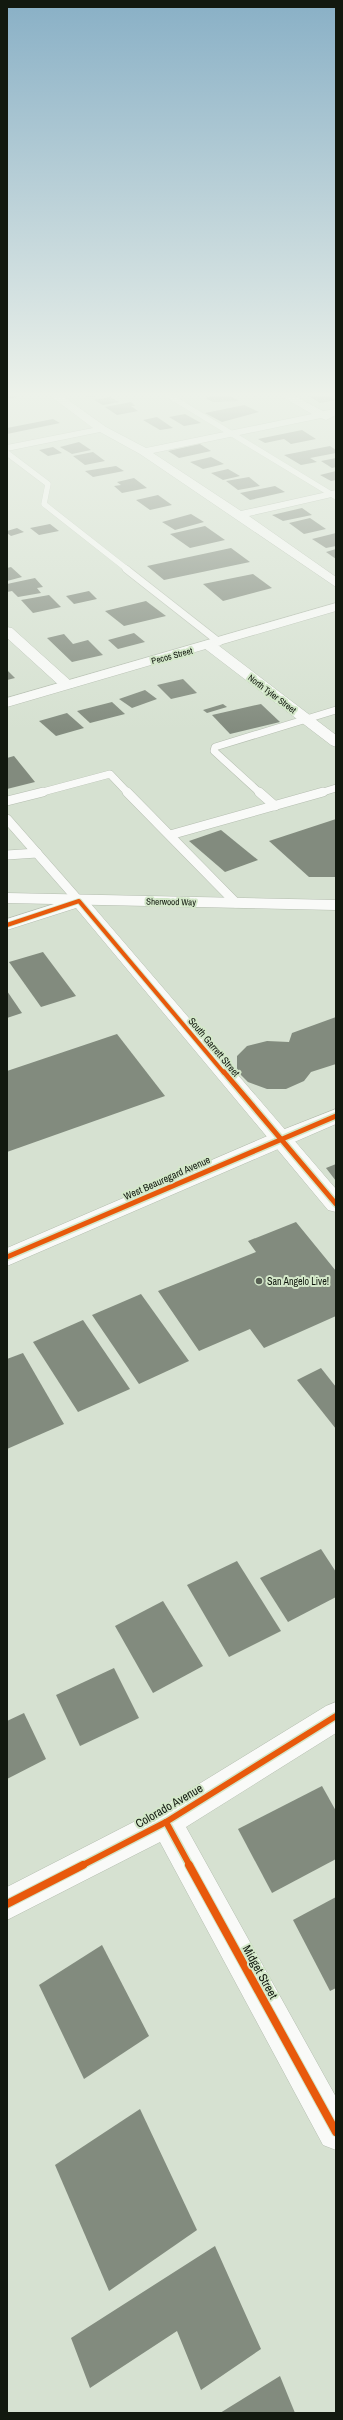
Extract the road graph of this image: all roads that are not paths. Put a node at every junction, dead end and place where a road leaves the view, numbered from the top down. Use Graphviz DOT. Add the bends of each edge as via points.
graph roads {
  1 [pos="45,505"];
  2 [pos="224,505"];
  3 [pos="285,505"];
  4 [pos="239,515"];
  5 [pos="336,583"];
  6 [pos="336,607"];
  7 [pos="7,631"];
  8 [pos="214,644"];
  9 [pos="67,685"];
  10 [pos="7,703"];
  11 [pos="336,710"];
  12 [pos="307,720"];
  13 [pos="336,742"];
  14 [pos="336,788"];
  15 [pos="7,801"];
  16 [pos="275,806"];
  17 [pos="7,819"];
  18 [pos="170,835"];
  19 [pos="37,853"];
  20 [pos="7,855"];
  21 [pos="7,898"];
  22 [pos="78,901"];
  23 [pos="236,903"];
  24 [pos="336,905"];
  25 [pos="7,925"];
  26 [pos="336,1116"];
  27 [pos="279,1139"];
  28 [pos="336,1204"];
  29 [pos="7,1258"];
  30 [pos="336,1716"];
  31 [pos="166,1822"];
  32 [pos="7,1904"];
  33 [pos="336,2132"];
  1 -- 8 [label="lane"];
  2 -- 4 [label="street"];
  3 -- 4 [label="street"];
  4 -- 5 [label="street"];
  6 -- 8 [label="street, Pecos Street"];
  7 -- 9 [label="street"];
  8 -- 9 [label="street, Pecos Street"];
  8 -- 12 [label="street, North Tyler Street"];
  9 -- 10 [label="street, Pecos Street"];
  11 -- 12 [label="lane"];
  12 -- 13 [label="street, North Tyler Street"];
  12 -- 16 [label="lane" via="215,747 214,751"];
  14 -- 16 [label="lane"];
  15 -- 18 [label="lane" via="110,774"];
  16 -- 18 [label="lane"];
  17 -- 19 [label="lane"];
  18 -- 23 [label="lane"];
  19 -- 20 [label="lane"];
  19 -- 22 [label="lane"];
  21 -- 22 [label="street, Sherwood Way"];
  22 -- 23 [label="street, Sherwood Way"];
  22 -- 25 [label="street"];
  22 -- 27 [label="street, South Garrett Street"];
  23 -- 24 [label="street, Sherwood Way"];
  26 -- 27 [label="street, West Beauregard Avenue"];
  27 -- 28 [label="street, South Garrett Street"];
  27 -- 29 [label="street, West Beauregard Avenue"];
  30 -- 31 [label="street, Colorado Avenue"];
  31 -- 32 [label="street, Colorado Avenue"];
  31 -- 33 [label="street, Midget Street"];
}
